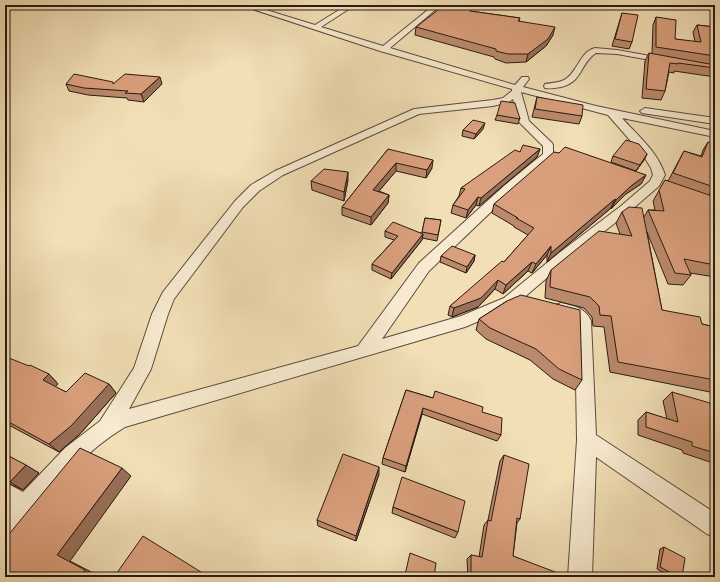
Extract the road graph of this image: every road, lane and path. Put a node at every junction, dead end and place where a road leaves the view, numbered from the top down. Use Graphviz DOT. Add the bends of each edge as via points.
graph roads {
  1 [pos="242,5"];
  2 [pos="268,5"];
  3 [pos="352,5"];
  4 [pos="438,5"];
  5 [pos="320,24"];
  6 [pos="393,42"];
  7 [pos="407,46"];
  8 [pos="383,49"];
  9 [pos="677,63"];
  10 [pos="528,84"];
  11 [pos="584,97"];
  12 [pos="612,113"];
  13 [pos="715,121"];
  14 [pos="715,134"];
  15 [pos="548,145"];
  16 [pos="562,150"];
  17 [pos="515,298"];
  18 [pos="364,351"];
  19 [pos="107,426"];
  20 [pos="587,440"];
  21 [pos="5,492"];
  22 [pos="25,506"];
  23 [pos="715,526"];
  24 [pos="5,528"];
  25 [pos="580,577"];
  1 -- 5 [label="street"];
  2 -- 5 [label="street"];
  3 -- 5 [label="street"];
  4 -- 6 [label="street"];
  5 -- 6 [label="street"];
  5 -- 8 [label="street"];
  6 -- 7 [label="street"];
  6 -- 8 [label="street"];
  8 -- 10 [label="street"];
  9 -- 10 [label="street" via="595,50 570,87"];
  10 -- 12 [label="street"];
  10 -- 15 [label="street" via="524,122"];
  10 -- 19 [label="street" via="506,100 417,111 279,173 255,188 238,204 168,296 161,308 142,369"];
  11 -- 13 [label="street" via="640,110"];
  12 -- 14 [label="street"];
  12 -- 17 [label="street" via="648,153 659,175 626,209 564,256"];
  15 -- 16 [label="street"];
  15 -- 18 [label="street" via="548,155 424,267"];
  17 -- 18 [label="street" via="465,321"];
  17 -- 20 [label="street" via="579,314 582,318"];
  18 -- 19 [label="street" via="120,420"];
  19 -- 22 [label="street" via="69,458"];
  20 -- 23 [label="street"];
  20 -- 25 [label="street"];
  21 -- 22 [label="street"];
  22 -- 24 [label="street"];
}
